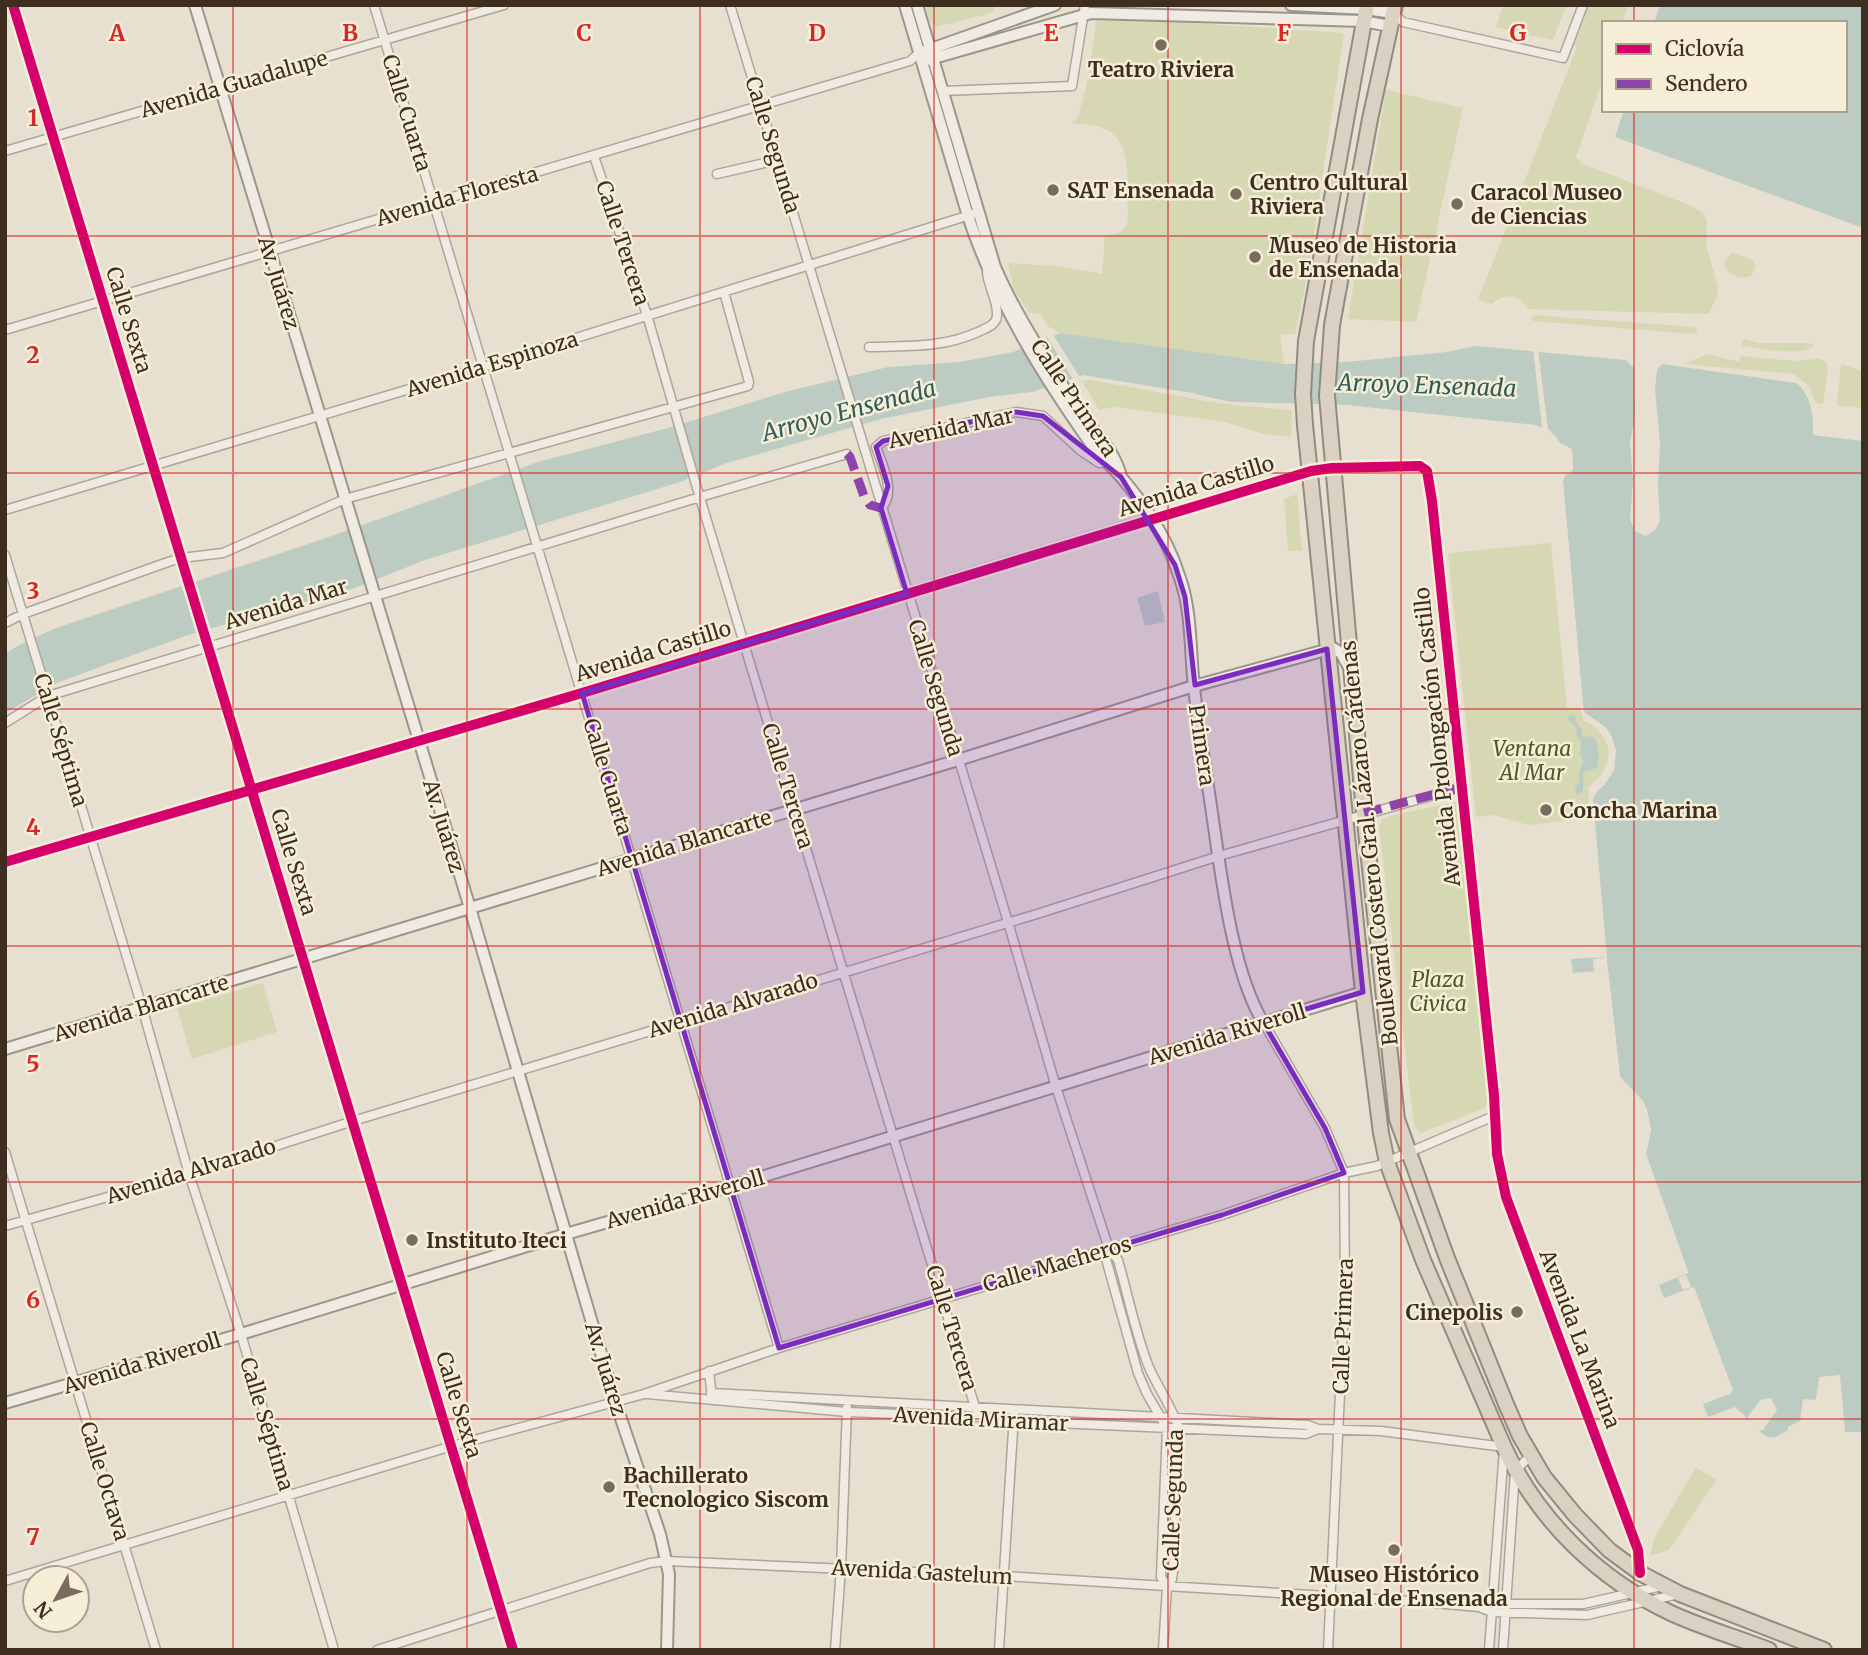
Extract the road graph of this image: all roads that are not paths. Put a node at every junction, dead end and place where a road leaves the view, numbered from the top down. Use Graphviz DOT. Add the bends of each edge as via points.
graph roads {
  1 [pos="13,5"];
  2 [pos="195,5"];
  3 [pos="374,5"];
  4 [pos="504,5"];
  5 [pos="730,5"];
  6 [pos="905,5"];
  7 [pos="917,5"];
  8 [pos="1055,5"];
  9 [pos="1291,5"];
  10 [pos="1583,5"];
  11 [pos="1030,9"];
  12 [pos="1084,10"];
  13 [pos="1366,12"];
  14 [pos="1395,17"];
  15 [pos="385,40"];
  16 [pos="926,56"];
  17 [pos="220,88"];
  18 [pos="943,91"];
  19 [pos="761,105"];
  20 [pos="53,137"];
  21 [pos="5,151"];
  22 [pos="594,156"];
  23 [pos="777,160"];
  24 [pos="718,174"];
  25 [pos="434,203"];
  26 [pos="972,214"];
  27 [pos="270,251"];
  28 [pos="809,266"];
  29 [pos="992,269"];
  30 [pos="724,292"];
  31 [pos="103,301"];
  32 [pos="647,315"];
  33 [pos="5,330"];
  34 [pos="869,347"];
  35 [pos="483,367"];
  36 [pos="674,409"];
  37 [pos="320,417"];
  38 [pos="509,453"];
  39 [pos="847,454"];
  40 [pos="1111,460"];
  41 [pos="153,466"];
  42 [pos="1332,468"];
  43 [pos="1311,471"];
  44 [pos="1121,477"];
  45 [pos="698,492"];
  46 [pos="345,499"];
  47 [pos="881,508"];
  48 [pos="5,510"];
  49 [pos="1151,519"];
  50 [pos="537,548"];
  51 [pos="5,555"];
  52 [pos="182,562"];
  53 [pos="907,594"];
  54 [pos="374,597"];
  55 [pos="23,614"];
  56 [pos="5,623"];
  57 [pos="744,643"];
  58 [pos="208,645"];
  59 [pos="1327,649"];
  60 [pos="1351,671"];
  61 [pos="1194,686"];
  62 [pos="582,693"];
  63 [pos="48,696"];
  64 [pos="5,723"];
  65 [pos="418,741"];
  66 [pos="958,760"];
  67 [pos="1462,787"];
  68 [pos="252,790"];
  69 [pos="795,810"];
  70 [pos="1364,813"];
  71 [pos="1345,819"];
  72 [pos="90,837"];
  73 [pos="1219,856"];
  74 [pos="633,859"];
  75 [pos="5,862"];
  76 [pos="470,908"];
  77 [pos="1008,922"];
  78 [pos="303,958"];
  79 [pos="844,971"];
  80 [pos="1363,992"];
  81 [pos="142,1007"];
  82 [pos="681,1021"];
  83 [pos="1263,1022"];
  84 [pos="5,1049"];
  85 [pos="518,1070"];
  86 [pos="1056,1087"];
  87 [pos="1494,1116"];
  88 [pos="353,1121"];
  89 [pos="894,1136"];
  90 [pos="5,1153"];
  91 [pos="1409,1153"];
  92 [pos="1387,1162"];
  93 [pos="1343,1172"];
  94 [pos="189,1174"];
  95 [pos="732,1186"];
  96 [pos="26,1220"];
  97 [pos="5,1226"];
  98 [pos="566,1234"];
  99 [pos="1109,1249"];
  100 [pos="402,1284"];
  101 [pos="943,1298"];
  102 [pos="241,1334"];
  103 [pos="779,1348"];
  104 [pos="709,1371"];
  105 [pos="75,1384"];
  106 [pos="644,1394"];
  107 [pos="712,1397"];
  108 [pos="615,1401"];
  109 [pos="847,1401"];
  110 [pos="5,1403"];
  111 [pos="975,1407"];
  112 [pos="1014,1409"];
  113 [pos="847,1412"];
  114 [pos="1161,1415"];
  115 [pos="978,1416"];
  116 [pos="1175,1416"];
  117 [pos="1013,1421"];
  118 [pos="1167,1428"];
  119 [pos="1179,1429"];
  120 [pos="1318,1429"];
  121 [pos="1339,1429"];
  122 [pos="1520,1436"];
  123 [pos="452,1446"];
  124 [pos="1504,1447"];
  125 [pos="1531,1455"];
  126 [pos="1515,1471"];
  127 [pos="289,1496"];
  128 [pos="125,1546"];
  129 [pos="667,1561"];
  130 [pos="841,1568"];
  131 [pos="1640,1573"];
  132 [pos="1004,1576"];
  133 [pos="5,1581"];
  134 [pos="1662,1586"];
  135 [pos="1167,1587"];
  136 [pos="1680,1594"];
  137 [pos="1331,1596"];
  138 [pos="1641,1597"];
  139 [pos="1583,1604"];
  140 [pos="1492,1607"];
  141 [pos="1505,1608"];
  142 [pos="501,1611"];
  143 [pos="1587,1615"];
  144 [pos="156,1650"];
  145 [pos="334,1650"];
  146 [pos="377,1650"];
  147 [pos="513,1650"];
  148 [pos="667,1650"];
  149 [pos="835,1650"];
  150 [pos="999,1650"];
  151 [pos="1163,1650"];
  152 [pos="1328,1650"];
  153 [pos="1489,1650"];
  154 [pos="1503,1650"];
  155 [pos="1769,1650"];
  156 [pos="1824,1650"];
  1 -- 20 [label="street, Calle Sexta"];
  2 -- 17 [label="main road, Av. Juárez"];
  3 -- 15 [label="street, Calle Cuarta"];
  4 -- 15 [label="street, Avenida Guadalupe"];
  5 -- 19 [label="street, Calle Segunda"];
  6 -- 16 [label="main road"];
  7 -- 16 [label="main road"];
  8 -- 11 [label="main road, Avenida Floresta"];
  9 -- 13 [label="main road"];
  10 -- 14 [label="street" via="1563,58"];
  11 -- 16 [label="main road, Avenida Floresta"];
  12 -- 13 [label="main road, Avenida Floresta"];
  12 -- 16 [label="main road, Avenida Floresta"];
  12 -- 18 [label="street" via="1072,86"];
  13 -- 14 [label="main road"];
  13 -- 43 [label="highway, Boulevard Costero Gral. Lázaro Cárdenas" via="1306,341 1303,394"];
  14 -- 42 [label="highway, Boulevard Costero Gral. Lázaro Cárdenas" via="1329,343"];
  15 -- 17 [label="street, Avenida Guadalupe"];
  15 -- 25 [label="street, Calle Cuarta"];
  16 -- 18 [label="main road"];
  16 -- 19 [label="street, Avenida Floresta"];
  16 -- 26 [label="main road"];
  17 -- 20 [label="street, Avenida Guadalupe"];
  17 -- 27 [label="main road, Av. Juárez"];
  18 -- 26 [label="main road"];
  19 -- 22 [label="street, Avenida Floresta"];
  19 -- 23 [label="street, Calle Segunda"];
  20 -- 21 [label="street, Avenida Guadalupe"];
  20 -- 31 [label="street, Calle Sexta"];
  22 -- 25 [label="street, Avenida Floresta"];
  22 -- 32 [label="street, Calle Tercera"];
  23 -- 24 [label="street"];
  23 -- 28 [label="street, Calle Segunda"];
  25 -- 27 [label="street, Avenida Floresta"];
  25 -- 35 [label="street, Calle Cuarta"];
  26 -- 28 [label="street, Avenida Espinoza"];
  26 -- 29 [label="main road, Calle Primera"];
  27 -- 31 [label="street, Avenida Floresta"];
  27 -- 37 [label="main road, Av. Juárez"];
  28 -- 30 [label="street, Avenida Espinoza"];
  28 -- 47 [label="street, Calle Segunda"];
  29 -- 34 [label="street" via="987,276 998,312 995,322 962,339 930,346"];
  29 -- 40 [label="main road, Calle Primera" via="1015,317"];
  30 -- 32 [label="street, Avenida Espinoza"];
  30 -- 36 [label="street" via="750,384"];
  31 -- 33 [label="street, Avenida Floresta"];
  31 -- 41 [label="street, Calle Sexta"];
  32 -- 35 [label="street, Avenida Espinoza"];
  32 -- 36 [label="street, Calle Tercera"];
  35 -- 37 [label="street, Avenida Espinoza"];
  35 -- 38 [label="street, Calle Cuarta"];
  36 -- 38 [label="street"];
  36 -- 45 [label="street, Calle Tercera"];
  37 -- 41 [label="street, Avenida Espinoza"];
  37 -- 46 [label="main road, Av. Juárez"];
  38 -- 46 [label="street"];
  38 -- 50 [label="street, Calle Cuarta"];
  39 -- 45 [label="street, Avenida Mar"];
  40 -- 44 [label="main road, Calle Primera"];
  40 -- 47 [label="street, Avenida Mar" via="1099,463 1043,416 1016,412 878,444 888,486"];
  41 -- 48 [label="street, Avenida Espinoza"];
  41 -- 52 [label="street, Calle Sexta"];
  42 -- 43 [label="street, Avenida Prolongación Castillo"];
  42 -- 60 [label="highway, Boulevard Costero Gral. Lázaro Cárdenas"];
  42 -- 67 [label="street, Avenida Prolongación Castillo" via="1420,466 1427,471"];
  43 -- 49 [label="street, Avenida Castillo"];
  43 -- 59 [label="highway, Boulevard Costero Gral. Lázaro Cárdenas"];
  44 -- 49 [label="main road, Primera"];
  45 -- 50 [label="street, Avenida Mar"];
  45 -- 57 [label="street, Calle Tercera"];
  46 -- 52 [label="street" via="223,553"];
  46 -- 54 [label="main road, Av. Juárez"];
  47 -- 53 [label="street, Calle Segunda"];
  49 -- 53 [label="main road, Avenida Castillo"];
  49 -- 61 [label="main road, Primera" via="1181,578"];
  50 -- 54 [label="street, Avenida Mar"];
  50 -- 62 [label="street, Calle Cuarta"];
  51 -- 55 [label="street, Calle Séptima"];
  52 -- 55 [label="street"];
  52 -- 58 [label="street, Calle Sexta"];
  53 -- 57 [label="main road, Avenida Castillo"];
  53 -- 66 [label="street, Calle Segunda"];
  54 -- 58 [label="street, Avenida Mar"];
  54 -- 65 [label="main road, Av. Juárez"];
  55 -- 56 [label="street"];
  55 -- 63 [label="street, Calle Séptima"];
  57 -- 62 [label="main road, Avenida Castillo"];
  57 -- 69 [label="street, Calle Tercera"];
  58 -- 63 [label="street, Avenida Mar"];
  58 -- 68 [label="street, Calle Sexta"];
  59 -- 60 [label="main road" via="1337,650"];
  59 -- 61 [label="main road, Avenida Blancarte"];
  59 -- 71 [label="highway, Boulevard Costero Gral. Lázaro Cárdenas"];
  60 -- 70 [label="highway, Boulevard Costero Gral. Lázaro Cárdenas"];
  61 -- 66 [label="main road, Avenida Blancarte"];
  61 -- 73 [label="main road, Primera"];
  62 -- 65 [label="main road, Avenida Castillo"];
  62 -- 74 [label="street, Calle Cuarta"];
  63 -- 64 [label="street, Avenida Mar"];
  63 -- 72 [label="street, Calle Séptima"];
  65 -- 68 [label="main road, Avenida Castillo"];
  65 -- 76 [label="main road, Av. Juárez"];
  66 -- 69 [label="main road, Avenida Blancarte"];
  66 -- 77 [label="street, Calle Segunda"];
  67 -- 70 [label="street, Avenida Alvarado"];
  67 -- 87 [label="street, Avenida Prolongación Castillo"];
  68 -- 72 [label="main road, Avenida Castillo"];
  68 -- 78 [label="street, Calle Sexta"];
  69 -- 74 [label="main road, Avenida Blancarte"];
  69 -- 79 [label="street, Calle Tercera"];
  70 -- 71 [label="street, Avenida Alvarado"];
  70 -- 91 [label="highway, Boulevard Costero Gral. Lázaro Cárdenas" via="1397,1119"];
  71 -- 73 [label="street, Avenida Alvarado"];
  71 -- 80 [label="highway, Boulevard Costero Gral. Lázaro Cárdenas"];
  72 -- 75 [label="main road, Avenida Castillo"];
  72 -- 81 [label="street, Calle Séptima"];
  73 -- 77 [label="street, Avenida Alvarado"];
  73 -- 83 [label="main road, Primera" via="1243,976"];
  74 -- 76 [label="main road, Avenida Blancarte"];
  74 -- 82 [label="street, Calle Cuarta"];
  76 -- 78 [label="main road, Avenida Blancarte"];
  76 -- 85 [label="main road, Av. Juárez"];
  77 -- 79 [label="street, Avenida Alvarado"];
  77 -- 86 [label="street, Calle Segunda"];
  78 -- 81 [label="main road, Avenida Blancarte"];
  78 -- 88 [label="street, Calle Sexta"];
  79 -- 82 [label="street, Avenida Alvarado"];
  79 -- 89 [label="street, Calle Tercera"];
  80 -- 83 [label="main road, Avenida Riveroll"];
  80 -- 92 [label="highway, Boulevard Costero Gral. Lázaro Cárdenas"];
  81 -- 84 [label="main road, Avenida Blancarte"];
  81 -- 94 [label="street, Calle Séptima"];
  82 -- 85 [label="street, Avenida Alvarado"];
  82 -- 95 [label="street, Calle Cuarta"];
  83 -- 86 [label="main road, Avenida Riveroll"];
  83 -- 93 [label="street, Calle Primera" via="1325,1128"];
  85 -- 88 [label="street, Avenida Alvarado"];
  85 -- 98 [label="main road, Av. Juárez"];
  86 -- 89 [label="main road, Avenida Riveroll"];
  86 -- 99 [label="street, Calle Segunda"];
  87 -- 91 [label="street, Calle Macheros"];
  87 -- 131 [label="street, Avenida La Marina" via="1506,1197 1638,1550"];
  88 -- 94 [label="street, Avenida Alvarado"];
  88 -- 100 [label="street, Calle Sexta"];
  89 -- 95 [label="main road, Avenida Riveroll"];
  89 -- 101 [label="street, Calle Tercera"];
  90 -- 96 [label="street, Calle Octava"];
  91 -- 92 [label="street, Calle Macheros"];
  91 -- 122 [label="highway, Boulevard Costero Gral. Lázaro Cárdenas"];
  92 -- 93 [label="street, Calle Macheros"];
  92 -- 124 [label="highway, Boulevard Costero Gral. Lázaro Cárdenas" via="1423,1260"];
  93 -- 99 [label="street, Calle Macheros"];
  93 -- 121 [label="street, Calle Primera" via="1345,1286"];
  94 -- 96 [label="street, Avenida Alvarado"];
  94 -- 102 [label="street, Calle Séptima"];
  95 -- 98 [label="main road, Avenida Riveroll"];
  95 -- 103 [label="street, Calle Cuarta"];
  96 -- 97 [label="street, Avenida Alvarado"];
  96 -- 105 [label="street, Calle Octava"];
  98 -- 100 [label="main road, Avenida Riveroll"];
  98 -- 108 [label="main road, Av. Juárez"];
  99 -- 101 [label="street, Calle Macheros"];
  99 -- 114 [label="street, Calle Segunda" via="1106,1259 1138,1373"];
  99 -- 116 [label="street, Calle Segunda" via="1116,1256 1146,1361"];
  100 -- 102 [label="main road, Avenida Riveroll"];
  100 -- 123 [label="street, Calle Sexta"];
  101 -- 103 [label="street, Calle Macheros"];
  101 -- 111 [label="street, Calle Tercera"];
  102 -- 105 [label="main road, Avenida Riveroll"];
  102 -- 127 [label="street, Calle Séptima"];
  103 -- 104 [label="street, Calle Macheros"];
  104 -- 106 [label="street, Calle Macheros"];
  104 -- 107 [label="street"];
  105 -- 110 [label="main road, Avenida Riveroll"];
  105 -- 128 [label="street, Calle Octava"];
  106 -- 107 [label="street, Avenida Miramar"];
  106 -- 108 [label="street, Calle Macheros"];
  107 -- 109 [label="street, Avenida Miramar"];
  107 -- 113 [label="street, Avenida Miramar"];
  108 -- 123 [label="street"];
  108 -- 129 [label="main road, Av. Juárez"];
  109 -- 111 [label="street, Avenida Miramar"];
  109 -- 113 [label="street"];
  111 -- 112 [label="street, Avenida Miramar"];
  111 -- 115 [label="street, Calle Tercera"];
  112 -- 114 [label="street, Avenida Miramar"];
  112 -- 117 [label="street"];
  113 -- 115 [label="street, Avenida Miramar"];
  113 -- 130 [label="street"];
  114 -- 116 [label="street, Avenida Miramar"];
  114 -- 118 [label="street, Calle Segunda"];
  115 -- 117 [label="street, Avenida Miramar"];
  116 -- 119 [label="street, Calle Segunda"];
  116 -- 120 [label="street, Avenida Miramar"];
  117 -- 118 [label="street, Avenida Miramar"];
  117 -- 132 [label="street"];
  118 -- 119 [label="street, Avenida Miramar"];
  118 -- 135 [label="street, Calle Segunda" via="1161,1577"];
  119 -- 120 [label="street, Avenida Miramar" via="1306,1434"];
  119 -- 135 [label="street, Calle Segunda" via="1173,1572"];
  120 -- 121 [label="street, Avenida Miramar"];
  121 -- 124 [label="street, Avenida Miramar"];
  121 -- 137 [label="street, Calle Primera"];
  122 -- 124 [label="street"];
  122 -- 125 [label="highway, Boulevard Costero Gral. Lázaro Cárdenas"];
  123 -- 127 [label="street"];
  123 -- 142 [label="street, Calle Sexta"];
  124 -- 126 [label="highway, Boulevard Costero Gral. Lázaro Cárdenas"];
  124 -- 140 [label="street"];
  125 -- 126 [label="street"];
  125 -- 131 [label="highway, Boulevard Costero Gral. Lázaro Cárdenas" via="1575,1514 1609,1550"];
  126 -- 138 [label="highway, Boulevard Costero Gral. Lázaro Cárdenas" via="1556,1528 1601,1570"];
  126 -- 141 [label="street"];
  127 -- 128 [label="street"];
  127 -- 145 [label="street, Calle Séptima"];
  128 -- 133 [label="street"];
  128 -- 144 [label="street, Calle Octava"];
  129 -- 130 [label="street, Avenida Gastelum"];
  129 -- 142 [label="street, Avenida Gastelum"];
  129 -- 148 [label="main road, Av. Juárez"];
  130 -- 132 [label="street, Avenida Gastelum"];
  130 -- 149 [label="street"];
  131 -- 134 [label="highway, Boulevard Costero Gral. Lázaro Cárdenas"];
  132 -- 135 [label="street, Avenida Gastelum"];
  132 -- 150 [label="street"];
  134 -- 136 [label="highway, Boulevard Costero Gral. Lázaro Cárdenas"];
  134 -- 138 [label="street"];
  135 -- 137 [label="street, Avenida Gastelum"];
  135 -- 151 [label="street, Calle Segunda"];
  136 -- 138 [label="street"];
  136 -- 156 [label="highway, Boulevard Costero Gral. Lázaro Cárdenas"];
  137 -- 140 [label="street, Avenida Gastelum"];
  137 -- 152 [label="street, Calle Primera"];
  138 -- 139 [label="street"];
  138 -- 143 [label="street"];
  138 -- 155 [label="highway, Boulevard Costero Gral. Lázaro Cárdenas"];
  139 -- 141 [label="street"];
  139 -- 143 [label="street"];
  140 -- 141 [label="street, Avenida Gastelum"];
  140 -- 153 [label="street"];
  141 -- 143 [label="street"];
  141 -- 154 [label="street"];
  142 -- 146 [label="street, Avenida Gastelum"];
  142 -- 147 [label="street, Calle Sexta"];
}
